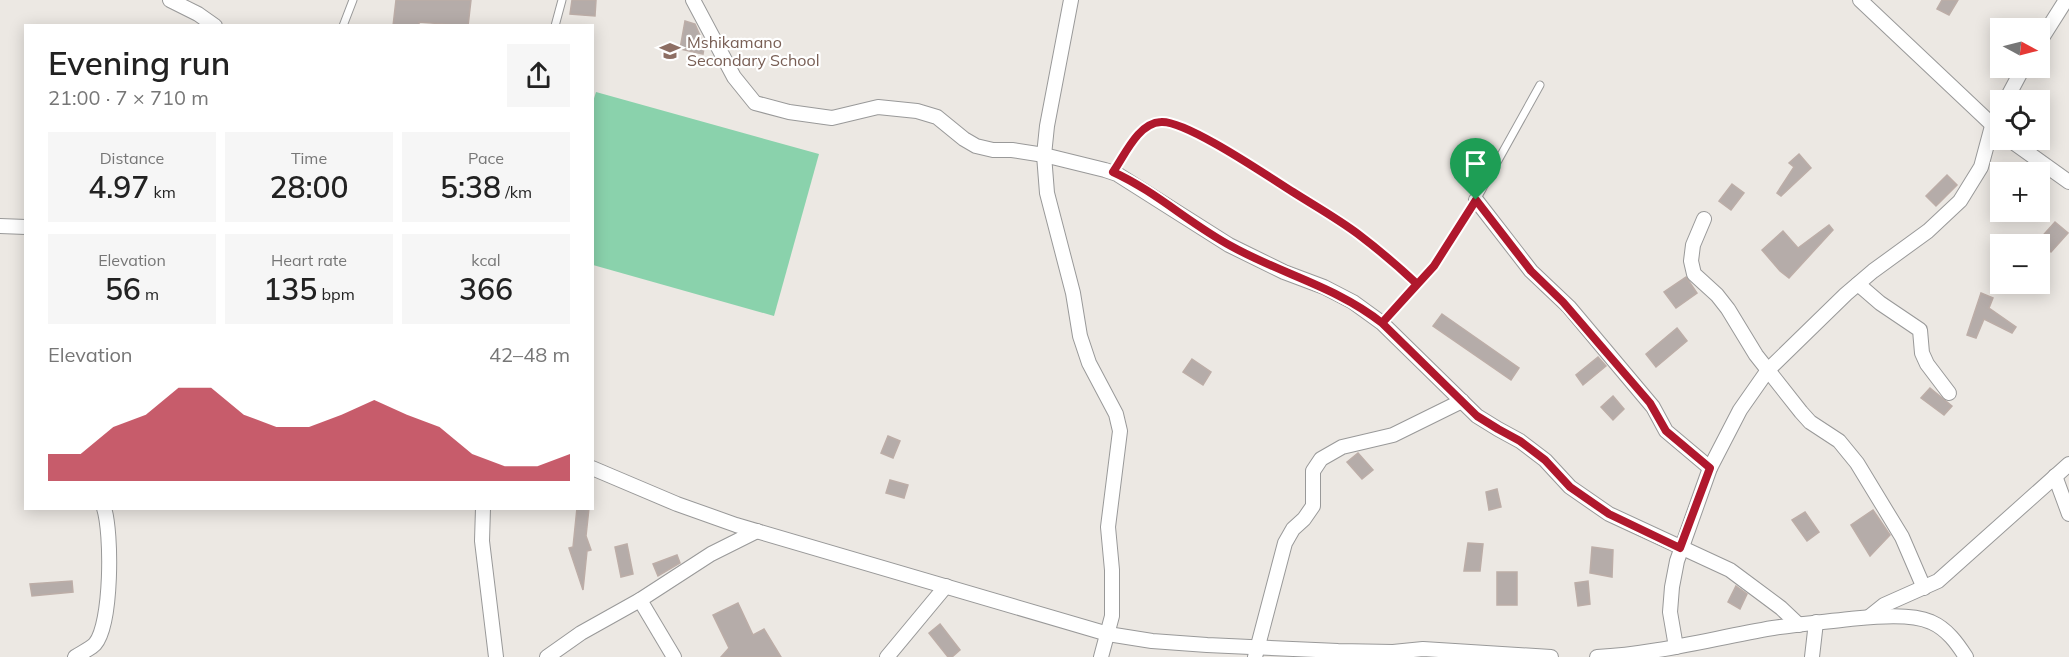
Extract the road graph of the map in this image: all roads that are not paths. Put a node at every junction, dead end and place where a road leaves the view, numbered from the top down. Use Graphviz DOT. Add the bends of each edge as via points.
graph roads {
  1 [pos="170,0"];
  2 [pos="353,0"];
  3 [pos="562,0"];
  4 [pos="693,0"];
  5 [pos="1071,0"];
  6 [pos="1860,0"];
  7 [pos="2066,0"];
  8 [pos="212,24"];
  9 [pos="344,24"];
  10 [pos="556,24"];
  11 [pos="2050,25"];
  12 [pos="1540,85"];
  13 [pos="1990,123"];
  14 [pos="1990,144"];
  15 [pos="2024,150"];
  16 [pos="1044,155"];
  17 [pos="1113,172"];
  18 [pos="2069,182"];
  19 [pos="1476,200"];
  20 [pos="1704,219"];
  21 [pos="0,226"];
  22 [pos="24,227"];
  23 [pos="1417,284"];
  24 [pos="1858,284"];
  25 [pos="1382,323"];
  26 [pos="1768,370"];
  27 [pos="1949,393"];
  28 [pos="1462,401"];
  29 [pos="2069,464"];
  30 [pos="1710,468"];
  31 [pos="594,469"];
  32 [pos="2055,476"];
  33 [pos="104,510"];
  34 [pos="483,510"];
  35 [pos="2069,514"];
  36 [pos="757,531"];
  37 [pos="1680,548"];
  38 [pos="946,586"];
  39 [pos="1924,588"];
  40 [pos="640,600"];
  41 [pos="1869,617"];
  42 [pos="1816,622"];
  43 [pos="1799,625"];
  44 [pos="1108,634"];
  45 [pos="1676,647"];
  46 [pos="1256,652"];
  47 [pos="75,657"];
  48 [pos="496,657"];
  49 [pos="547,657"];
  50 [pos="674,657"];
  51 [pos="887,657"];
  52 [pos="1101,657"];
  53 [pos="1551,657"];
  54 [pos="1597,657"];
  55 [pos="1812,657"];
  56 [pos="1966,657"];
  1 -- 8 [label="street"];
  2 -- 9 [label="lane"];
  3 -- 10 [label="lane"];
  4 -- 16 [label="street" via="734,77 755,104 832,118 878,107 917,111 937,117 976,146"];
  5 -- 16 [label="street"];
  6 -- 13 [label="street"];
  7 -- 11 [label="street"];
  12 -- 19 [label="lane"];
  14 -- 24 [label="street" via="1960,201 1928,231"];
  15 -- 18 [label="street"];
  16 -- 17 [label="street"];
  16 -- 44 [label="street" via="1047,193 1080,336 1120,431 1108,518 1113,604"];
  17 -- 23 [label="lane" via="1147,126 1173,123 1251,165 1357,233"];
  17 -- 25 [label="street" via="1229,245 1324,287"];
  19 -- 23 [label="lane" via="1434,266"];
  19 -- 30 [label="street" via="1531,271 1563,302 1650,403 1666,431"];
  20 -- 26 [label="street" via="1693,245 1693,272 1717,295"];
  21 -- 22 [label="street"];
  23 -- 25 [label="lane"];
  24 -- 26 [label="street"];
  24 -- 27 [label="street" via="1920,330 1927,364"];
  25 -- 28 [label="street"];
  26 -- 30 [label="street" via="1740,410"];
  26 -- 39 [label="street" via="1810,422 1839,441 1857,463 1902,537"];
  28 -- 37 [label="street" via="1477,416 1545,460 1563,481 1609,514"];
  28 -- 46 [label="street" via="1393,435 1342,447 1317,463 1313,471 1312,506 1285,543"];
  29 -- 32 [label="street"];
  30 -- 37 [label="street"];
  31 -- 36 [label="street" via="677,504"];
  32 -- 35 [label="street"];
  32 -- 39 [label="street"];
  33 -- 47 [label="street" via="110,550 104,619 94,644"];
  34 -- 48 [label="street" via="482,541"];
  36 -- 38 [label="street"];
  36 -- 40 [label="street" via="711,554"];
  37 -- 43 [label="street" via="1740,577"];
  37 -- 45 [label="street" via="1670,612"];
  38 -- 44 [label="street"];
  38 -- 51 [label="street"];
  39 -- 41 [label="street" via="1884,605"];
  40 -- 49 [label="street"];
  40 -- 50 [label="street"];
  41 -- 42 [label="street"];
  41 -- 56 [label="street" via="1930,622 1950,635"];
  42 -- 43 [label="street"];
  42 -- 55 [label="street"];
  43 -- 45 [label="street"];
  44 -- 46 [label="street"];
  44 -- 52 [label="street"];
  45 -- 54 [label="street"];
  46 -- 53 [label="street" via="1423,650"];
}
